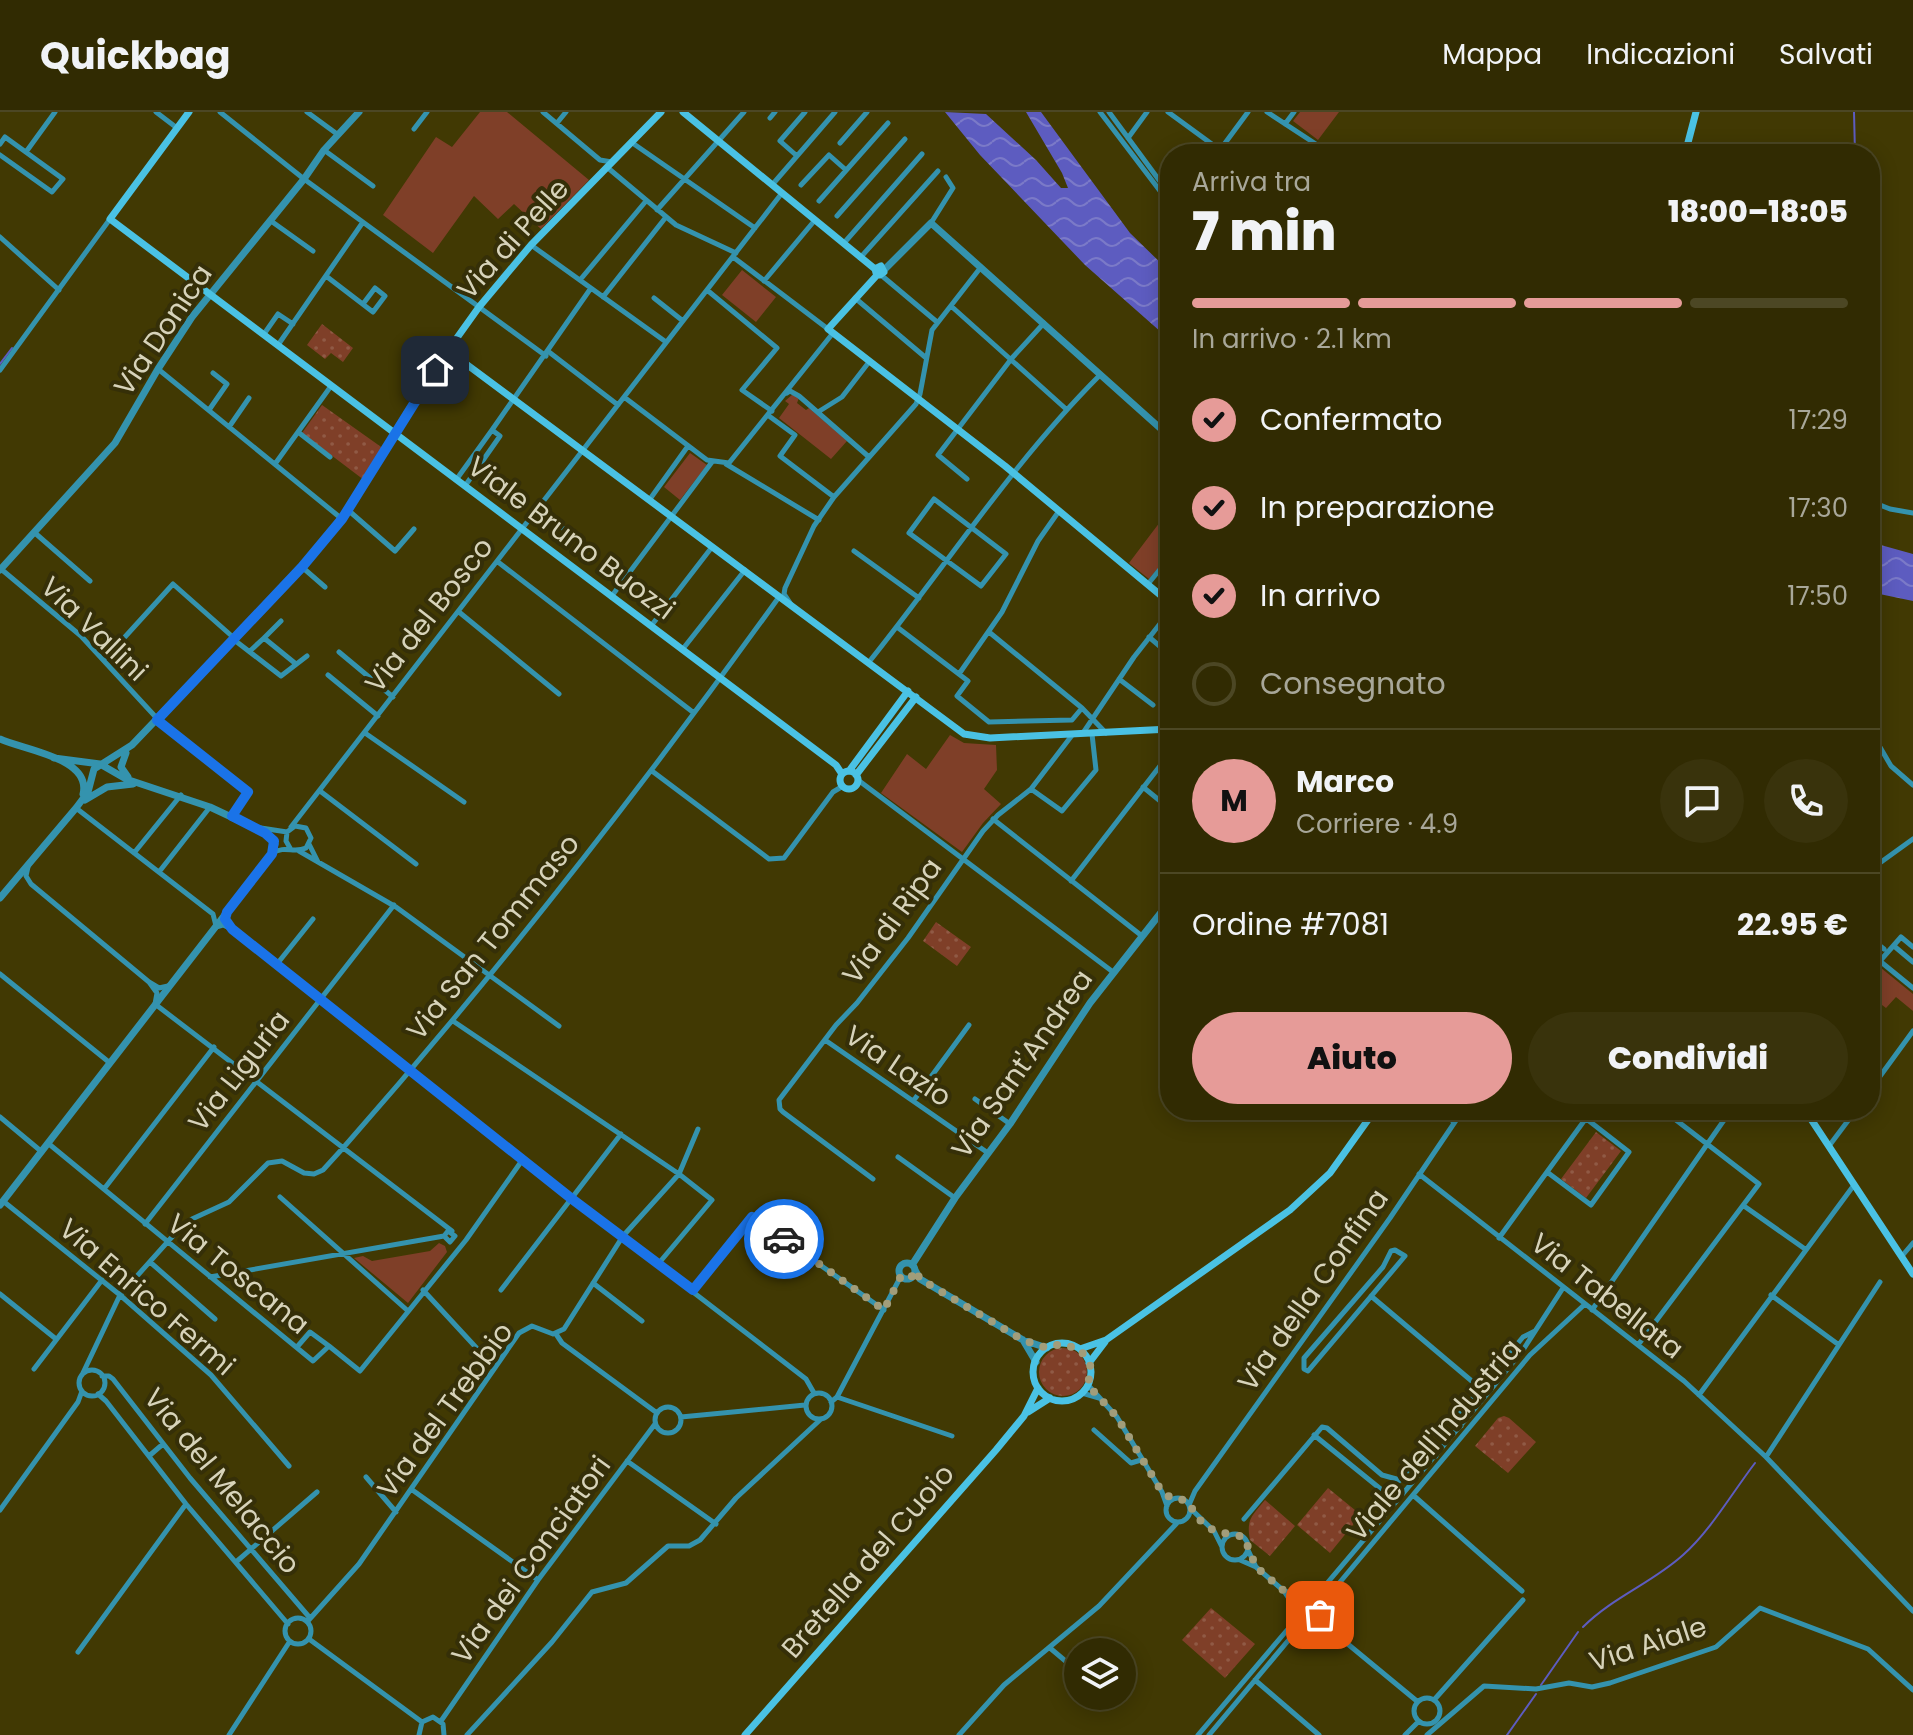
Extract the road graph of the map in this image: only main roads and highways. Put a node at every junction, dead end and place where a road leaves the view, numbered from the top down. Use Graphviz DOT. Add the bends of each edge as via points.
graph roads {
  1 [pos="189,112"];
  2 [pos="683,112"];
  3 [pos="1696,112"];
  4 [pos="657,113"];
  5 [pos="1688,144"];
  6 [pos="1160,595"];
  7 [pos="908,691"];
  8 [pos="916,697"];
  9 [pos="1160,730"];
  10 [pos="852,777"];
  11 [pos="1368,1120"];
  12 [pos="1812,1120"];
  13 [pos="1913,1274"];
  14 [pos="1106,1340"];
  15 [pos="1080,1349"];
  16 [pos="1089,1363"];
  17 [pos="1038,1388"];
  18 [pos="1050,1398"];
  19 [pos="1024,1416"];
  20 [pos="745,1735"];
  1 -- 10 [label="main road, Viale Bruno Buozzi" via="110,219"];
  2 -- 6 [label="main road" via="880,272 830,331"];
  3 -- 5 [label="main road"];
  4 -- 7 [label="main road, Via di Pelle" via="531,245 453,343 454,355"];
  7 -- 8 [label="main road"];
  7 -- 10 [label="main road"];
  8 -- 9 [label="main road" via="971,736"];
  8 -- 10 [label="main road"];
  10 -- 10 [label="main road" via="840,782 850,789"];
  11 -- 14 [label="main road" via="1330,1173 1290,1210"];
  12 -- 13 [label="main road"];
  14 -- 15 [label="main road"];
  14 -- 16 [label="main road"];
  15 -- 16 [label="main road"];
  15 -- 17 [label="main road" via="1061,1344 1047,1348 1036,1362"];
  16 -- 18 [label="main road, Bretella del Cuoio" via="1091,1376 1082,1393 1069,1400"];
  17 -- 18 [label="main road"];
  17 -- 19 [label="main road, Bretella del Cuoio"];
  18 -- 19 [label="main road, Bretella del Cuoio"];
  19 -- 20 [label="main road, Bretella del Cuoio"];
}
